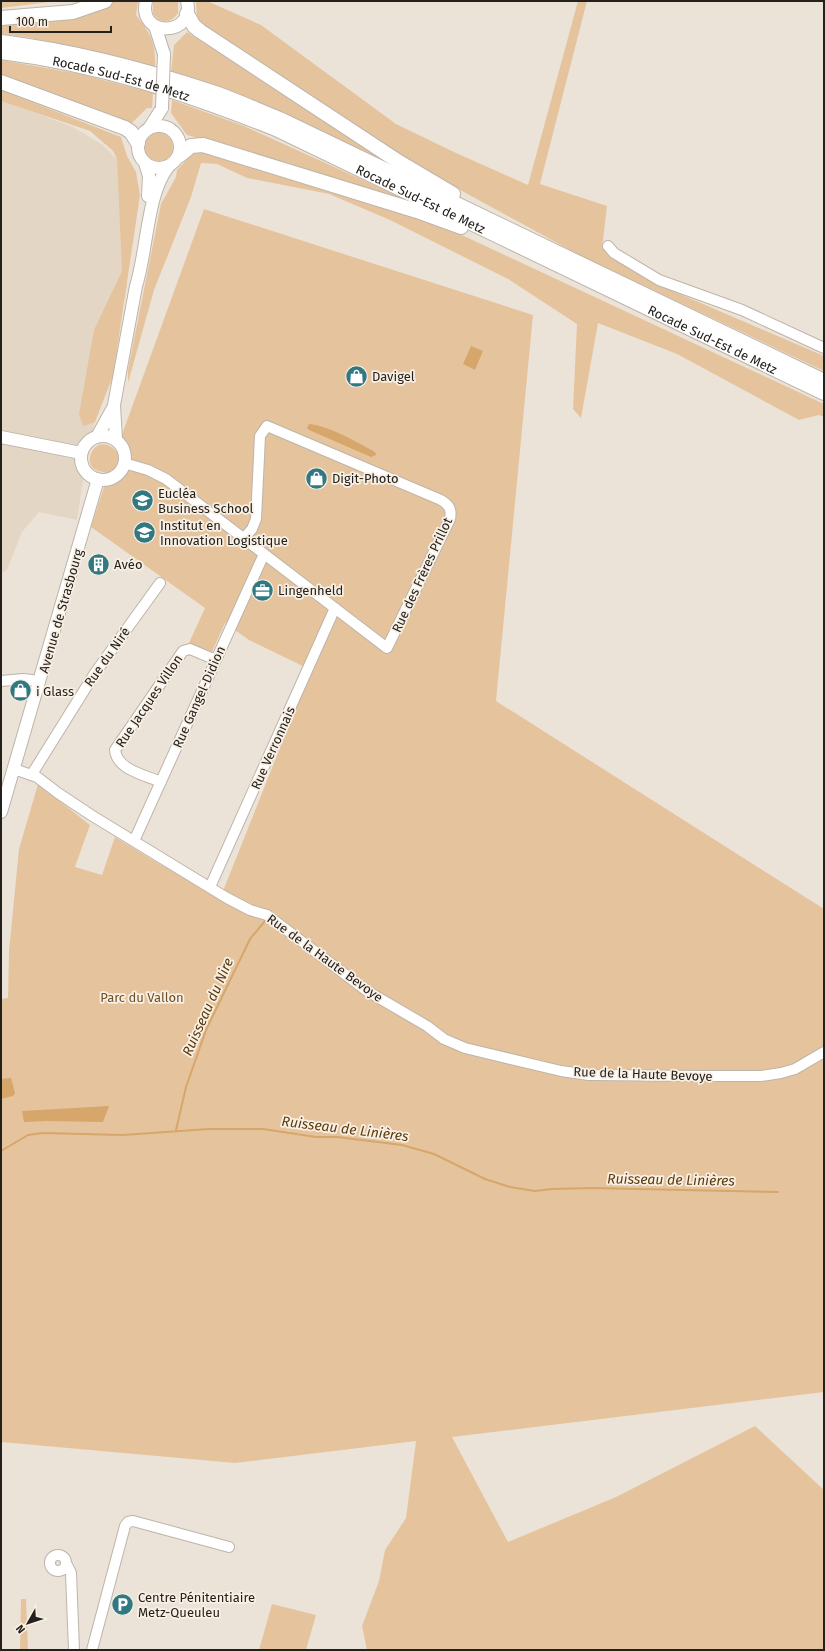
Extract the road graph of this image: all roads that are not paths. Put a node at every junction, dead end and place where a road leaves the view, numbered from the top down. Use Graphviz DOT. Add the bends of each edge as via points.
graph roads {
  1 [pos="105,1"];
  2 [pos="146,1"];
  3 [pos="187,7"];
  4 [pos="1,18"];
  5 [pos="155,26"];
  6 [pos="174,27"];
  7 [pos="1,42"];
  8 [pos="1,52"];
  9 [pos="164,54"];
  10 [pos="1,82"];
  11 [pos="162,108"];
  12 [pos="150,127"];
  13 [pos="172,129"];
  14 [pos="138,143"];
  15 [pos="180,155"];
  16 [pos="145,163"];
  17 [pos="168,167"];
  18 [pos="608,246"];
  19 [pos="557,259"];
  20 [pos="136,286"];
  21 [pos="824,348"];
  22 [pos="824,381"];
  23 [pos="824,393"];
  24 [pos="114,405"];
  25 [pos="1,437"];
  26 [pos="96,437"];
  27 [pos="116,440"];
  28 [pos="81,453"];
  29 [pos="124,463"];
  30 [pos="98,479"];
  31 [pos="244,538"];
  32 [pos="264,554"];
  33 [pos="160,583"];
  34 [pos="335,608"];
  35 [pos="216,660"];
  36 [pos="1,680"];
  37 [pos="40,681"];
  38 [pos="14,769"];
  39 [pos="32,774"];
  40 [pos="161,782"];
  41 [pos="1,812"];
  42 [pos="134,841"];
  43 [pos="210,887"];
  44 [pos="824,1052"];
  45 [pos="229,1547"];
  46 [pos="66,1565"];
  47 [pos="74,1650"];
  48 [pos="92,1650"];
  1 -- 4 [label="highway" via="73,12"];
  2 -- 5 [label="main road" via="146,13"];
  3 -- 6 [label="main road" via="183,21"];
  3 -- 19 [label="highway" via="194,26 200,31 399,162"];
  5 -- 6 [label="main road" via="165,29"];
  5 -- 9 [label="main road"];
  6 -- 9 [label="main road"];
  7 -- 19 [label="highway, Rocade Sud-Est de Metz" via="86,56 213,92 282,120"];
  8 -- 19 [label="highway, Rocade Sud-Est de Metz" via="81,66 146,82 210,103 276,129"];
  9 -- 11 [label="main road, bridge"];
  10 -- 14 [label="highway" via="125,128"];
  11 -- 12 [label="main road"];
  11 -- 13 [label="main road"];
  12 -- 13 [label="main road" via="158,125"];
  12 -- 14 [label="main road" via="144,131"];
  13 -- 15 [label="main road" via="180,141"];
  14 -- 16 [label="main road" via="139,154"];
  15 -- 17 [label="main road"];
  15 -- 19 [label="highway" via="196,145 223,150 418,211"];
  16 -- 17 [label="main road" via="156,168"];
  16 -- 20 [label="main road" via="150,182"];
  17 -- 20 [label="main road" via="160,178 155,193"];
  18 -- 21 [label="street" via="614,253 659,280 742,310"];
  19 -- 22 [label="highway, Rocade Sud-Est de Metz"];
  19 -- 23 [label="highway, Rocade Sud-Est de Metz"];
  20 -- 24 [label="main road"];
  24 -- 26 [label="main road"];
  24 -- 27 [label="main road"];
  25 -- 28 [label="main road"];
  26 -- 27 [label="main road" via="106,436"];
  26 -- 28 [label="main road" via="87,443"];
  27 -- 29 [label="main road" via="123,451"];
  28 -- 30 [label="main road" via="84,470"];
  29 -- 30 [label="main road" via="116,475 108,479"];
  29 -- 31 [label="street" via="148,470 166,479"];
  30 -- 37 [label="main road, Avenue de Strasbourg"];
  31 -- 32 [label="street"];
  31 -- 34 [label="street, Rue des Frères Prillot" via="256,520 260,436 268,426 448,504 450,519 387,648"];
  32 -- 34 [label="street"];
  32 -- 35 [label="street, Rue Gangel-Didion"];
  33 -- 39 [label="street, Rue du Niré" via="95,673"];
  34 -- 43 [label="street, Rue Verronnais"];
  35 -- 40 [label="street, Rue Gangel-Didion"];
  35 -- 40 [label="street, Rue Jacques Villon" via="190,649 183,651 114,750 115,756 123,765"];
  36 -- 37 [label="street"];
  37 -- 38 [label="main road, Avenue de Strasbourg"];
  38 -- 39 [label="street, Rue de la Haute Bevoye"];
  38 -- 41 [label="main road, Avenue de Strasbourg"];
  39 -- 42 [label="street, Rue de la Haute Bevoye" via="74,804"];
  40 -- 42 [label="street, Rue Gangel-Didion"];
  42 -- 43 [label="street, Rue de la Haute Bevoye"];
  43 -- 44 [label="street, Rue de la Haute Bevoye" via="250,910 267,915 367,991 427,1026 444,1039 465,1048 561,1071 589,1075 761,1076 795,1069"];
  45 -- 48 [label="street" via="133,1521 128,1522"];
  46 -- 47 [label="street" via="71,1573"];
}
